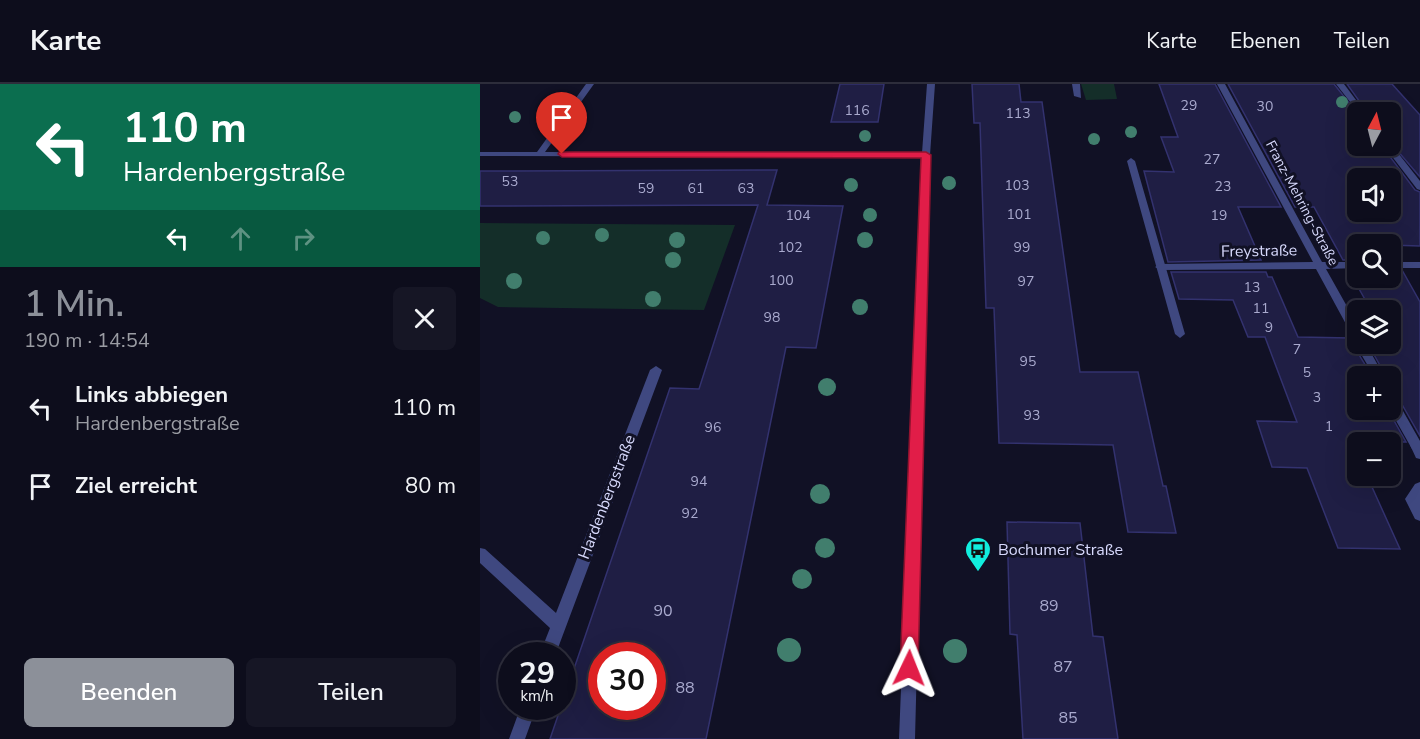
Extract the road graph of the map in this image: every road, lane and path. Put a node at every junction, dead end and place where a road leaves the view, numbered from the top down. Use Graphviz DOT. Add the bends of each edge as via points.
graph roads {
  1 [pos="590,84"];
  2 [pos="931,84"];
  3 [pos="1076,84"];
  4 [pos="1221,84"];
  5 [pos="1340,84"];
  6 [pos="1078,96"];
  7 [pos="1354,102"];
  8 [pos="480,154"];
  9 [pos="539,154"];
  10 [pos="926,155"];
  11 [pos="1396,156"];
  12 [pos="1131,161"];
  13 [pos="1420,187"];
  14 [pos="1319,265"];
  15 [pos="1347,265"];
  16 [pos="1401,265"];
  17 [pos="1420,265"];
  18 [pos="1160,267"];
  19 [pos="1347,317"];
  20 [pos="1180,334"];
  21 [pos="656,370"];
  22 [pos="1401,418"];
  23 [pos="1418,450"];
  24 [pos="1420,488"];
  25 [pos="1420,515"];
  26 [pos="480,554"];
  27 [pos="557,624"];
  28 [pos="551,642"];
  29 [pos="524,720"];
  30 [pos="517,739"];
  31 [pos="907,739"];
  1 -- 9 [label="street"];
  2 -- 10 [label="street"];
  3 -- 6 [label="street"];
  4 -- 14 [label="street, Franz-Mehring-Straße"];
  5 -- 7 [label="street"];
  8 -- 9 [label="street"];
  9 -- 10 [label="street"];
  10 -- 31 [label="street"];
  11 -- 13 [label="street"];
  12 -- 18 [label="street"];
  14 -- 15 [label="street, Freystraße"];
  14 -- 18 [label="street, Freystraße"];
  14 -- 19 [label="street, Franz-Mehring-Straße"];
  16 -- 17 [label="street"];
  18 -- 20 [label="street"];
  21 -- 27 [label="street, Hardenbergstraße"];
  22 -- 23 [label="street"];
  24 -- 25 [label="street" via="1412,499"];
  26 -- 27 [label="street"];
  27 -- 28 [label="street, Hardenbergstraße"];
  29 -- 30 [label="street"];
}
